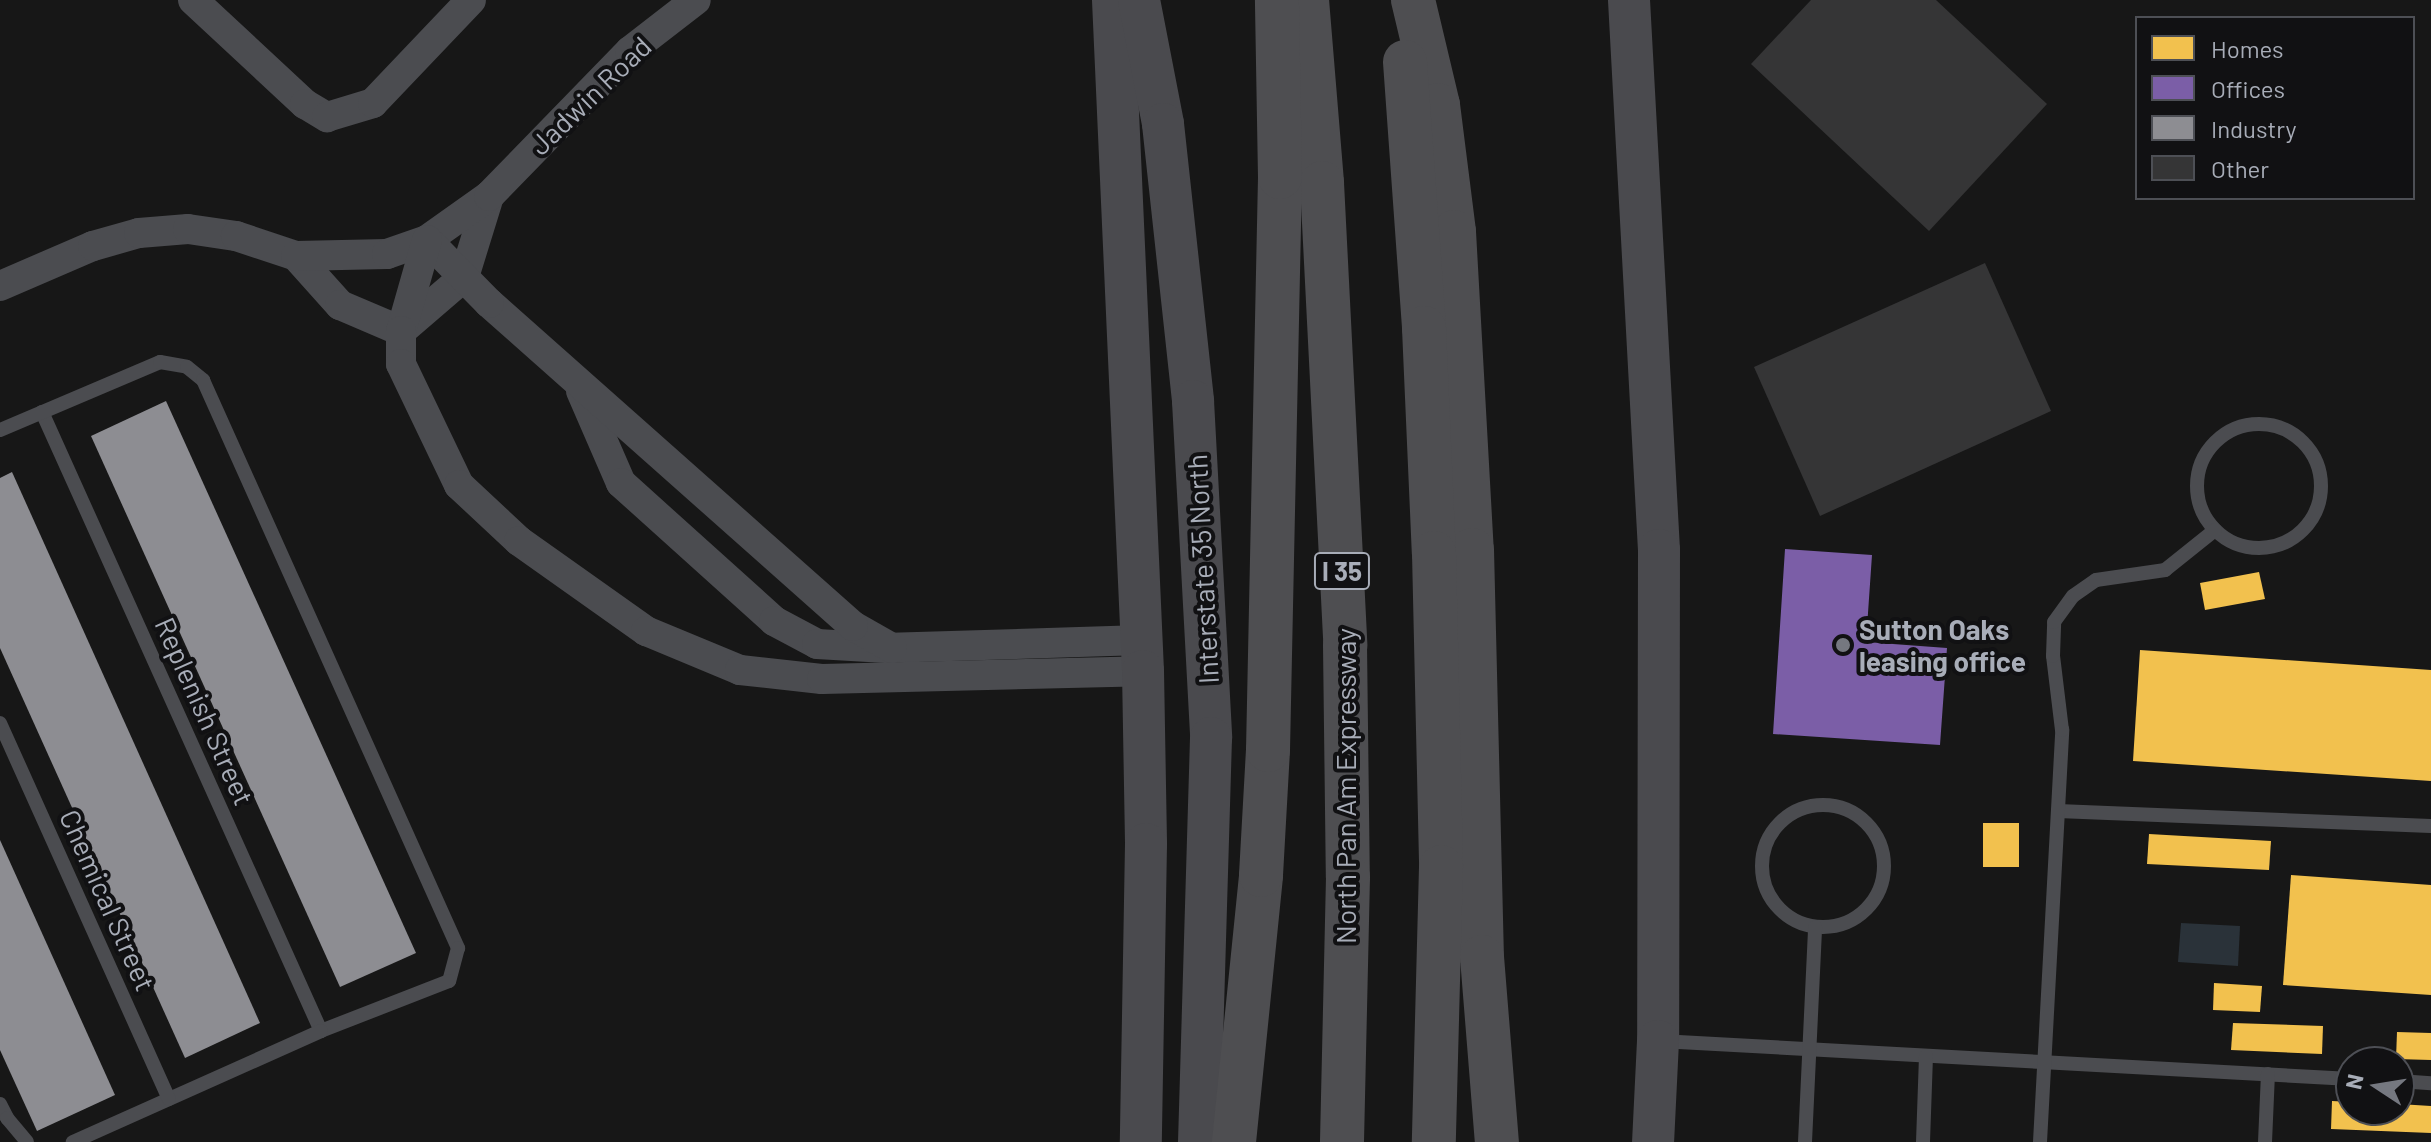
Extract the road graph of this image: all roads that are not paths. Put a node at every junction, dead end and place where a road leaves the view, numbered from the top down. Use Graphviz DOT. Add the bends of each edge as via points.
graph roads {
  1 [pos="193,0"];
  2 [pos="471,0"];
  3 [pos="696,0"];
  4 [pos="1113,0"];
  5 [pos="1139,0"];
  6 [pos="1277,0"];
  7 [pos="1307,0"];
  8 [pos="1400,0"];
  9 [pos="1413,0"];
  10 [pos="1629,0"];
  11 [pos="489,196"];
  12 [pos="427,240"];
  13 [pos="296,256"];
  14 [pos="464,277"];
  15 [pos="0,286"];
  16 [pos="401,331"];
  17 [pos="577,381"];
  18 [pos="42,412"];
  19 [pos="0,430"];
  20 [pos="2215,530"];
  21 [pos="892,648"];
  22 [pos="1142,656"];
  23 [pos="0,723"];
  24 [pos="2058,811"];
  25 [pos="2431,826"];
  26 [pos="1815,927"];
  27 [pos="321,1031"];
  28 [pos="1658,1041"];
  29 [pos="1810,1049"];
  30 [pos="1926,1056"];
  31 [pos="2045,1062"];
  32 [pos="2268,1074"];
  33 [pos="2335,1078"];
  34 [pos="169,1099"];
  35 [pos="0,1104"];
  36 [pos="27,1142"];
  37 [pos="73,1142"];
  38 [pos="1141,1142"];
  39 [pos="1199,1142"];
  40 [pos="1234,1142"];
  41 [pos="1342,1142"];
  42 [pos="1434,1142"];
  43 [pos="1497,1142"];
  44 [pos="1653,1142"];
  45 [pos="1805,1142"];
  46 [pos="1923,1142"];
  47 [pos="2040,1142"];
  48 [pos="2265,1142"];
  1 -- 2 [label="street" via="305,104 327,117 373,103"];
  3 -- 11 [label="street, Jadwin Road" via="630,51"];
  4 -- 22 [label="main road"];
  5 -- 39 [label="main road, Interstate 35 North" via="1163,124 1193,401 1209,708"];
  6 -- 40 [label="highway" via="1280,177 1269,735 1261,875"];
  7 -- 41 [label="highway, North Pan Am Expressway / I 35" via="1324,214 1345,645 1348,877"];
  8 -- 42 [label="highway" via="1434,553 1441,867"];
  9 -- 43 [label="highway" via="1438,105 1454,232 1472,550 1482,957"];
  10 -- 28 [label="main road" via="1659,550"];
  11 -- 12 [label="street, Jadwin Road"];
  11 -- 14 [label="street, Jadwin Road"];
  12 -- 13 [label="street, Jadwin Road" via="387,254"];
  12 -- 14 [label="street"];
  12 -- 16 [label="street"];
  13 -- 15 [label="street, Jadwin Road" via="212,232 139,233 93,246"];
  13 -- 16 [label="street, Jadwin Road" via="340,305"];
  14 -- 16 [label="street"];
  14 -- 17 [label="street"];
  16 -- 22 [label="street" via="401,364 459,485 519,541 646,631 740,670 822,679"];
  17 -- 21 [label="street" via="853,626"];
  17 -- 21 [label="street" via="621,483 774,621 817,644"];
  18 -- 19 [label="lane"];
  18 -- 27 [label="lane, Replenish Street"];
  18 -- 27 [label="lane" via="160,362 187,367 203,380 458,948 449,981"];
  20 -- 20 [label="lane" via="2236,543 2260,548 2284,543 2304,529 2317,509 2321,485 2317,461 2303,441 2283,428 2259,423 2235,428 2215,442 2201,462 2197,486 2202,510"];
  20 -- 24 [label="lane" via="2165,570 2096,580 2073,596 2054,622 2062,730"];
  21 -- 22 [label="street"];
  22 -- 38 [label="main road" via="1146,844"];
  23 -- 34 [label="lane, Chemical Street"];
  24 -- 25 [label="lane"];
  24 -- 31 [label="lane"];
  26 -- 26 [label="lane" via="1839,925 1861,914 1876,896 1884,873 1871,828 1852,812 1830,805 1806,807 1785,818 1769,836 1762,859 1764,883 1774,904 1792,920"];
  26 -- 29 [label="lane"];
  27 -- 34 [label="lane"];
  28 -- 29 [label="lane"];
  28 -- 44 [label="main road"];
  29 -- 30 [label="lane"];
  29 -- 45 [label="lane"];
  30 -- 31 [label="lane"];
  30 -- 46 [label="lane"];
  31 -- 32 [label="lane"];
  31 -- 47 [label="lane"];
  32 -- 33 [label="lane"];
  32 -- 48 [label="lane"];
  34 -- 37 [label="lane"];
  35 -- 36 [label="lane"];
}
